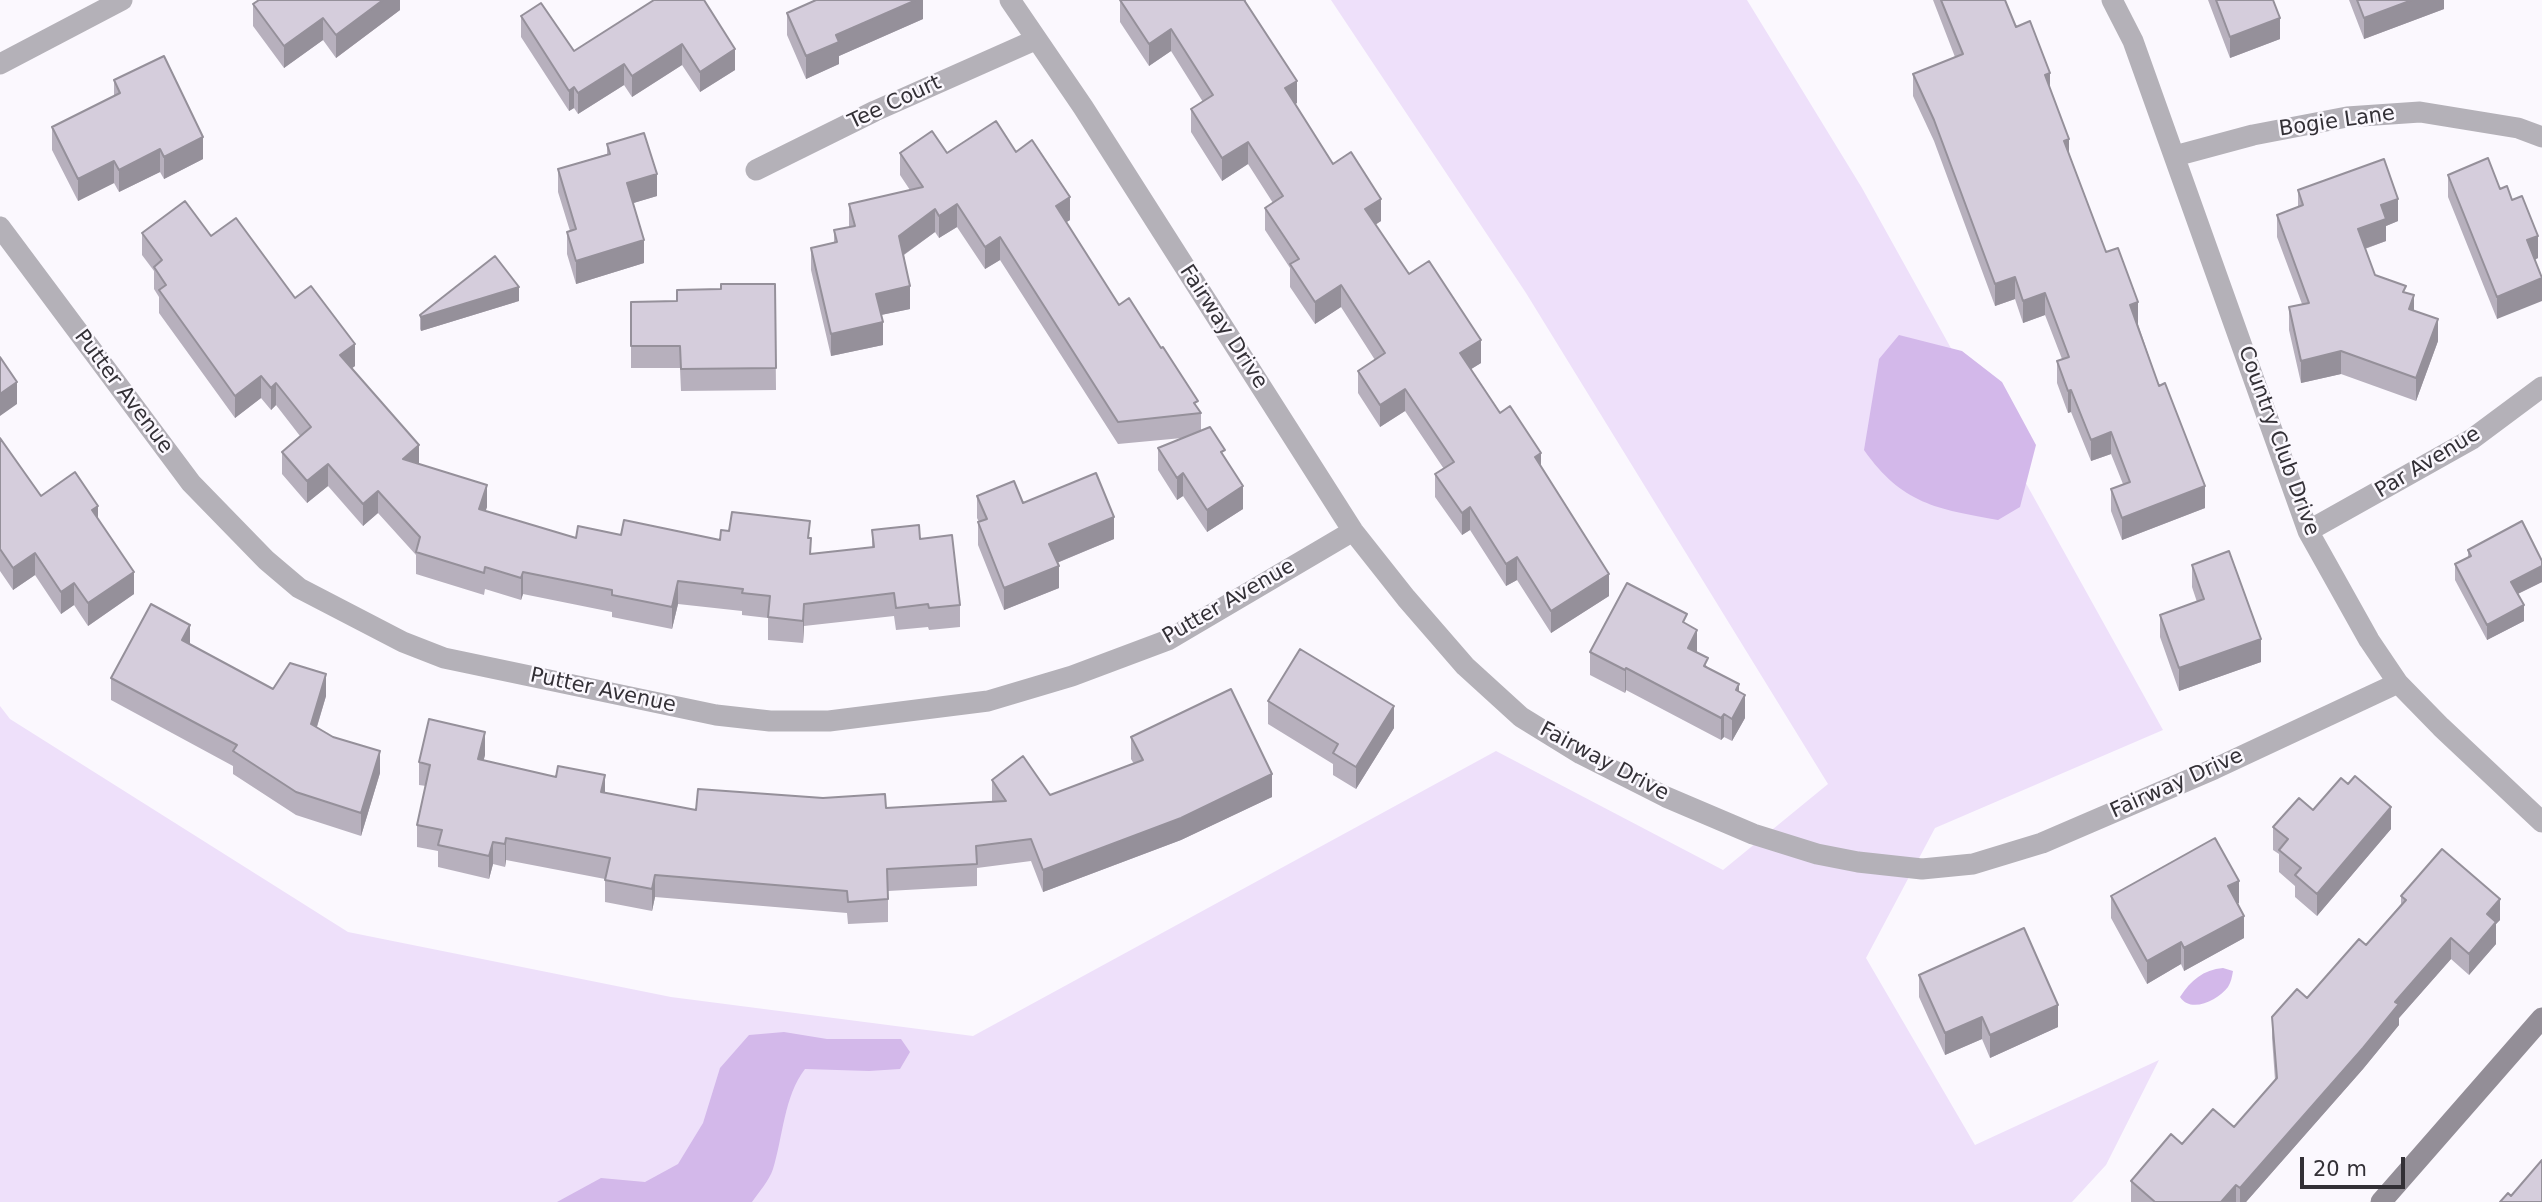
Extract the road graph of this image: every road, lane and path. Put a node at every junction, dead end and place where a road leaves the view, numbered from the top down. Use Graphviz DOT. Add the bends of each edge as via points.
graph roads {
  1 [pos="122,0"];
  2 [pos="1010,0"];
  3 [pos="2112,0"];
  4 [pos="1035,40"];
  5 [pos="0,64"];
  6 [pos="2542,137"];
  7 [pos="2175,156"];
  8 [pos="757,170"];
  9 [pos="0,227"];
  10 [pos="2542,387"];
  11 [pos="1353,531"];
  12 [pos="2308,531"];
  13 [pos="2398,683"];
  14 [pos="2542,821"];
  15 [pos="2542,1018"];
  16 [pos="2381,1202"];
  1 -- 5 [label="street"];
  2 -- 4 [label="street, Fairway Drive"];
  3 -- 7 [label="street, Country Club Drive" via="2133,41"];
  4 -- 8 [label="street, Tee Court"];
  4 -- 11 [label="street, Fairway Drive" via="1083,107"];
  6 -- 7 [label="street, Bogie Lane" via="2518,128 2420,112 2347,117"];
  7 -- 12 [label="street, Country Club Drive"];
  9 -- 11 [label="street, Putter Avenue" via="191,483 266,560 299,588 444,658 716,715 770,721 828,720 988,701 1168,640"];
  10 -- 12 [label="street, Par Avenue" via="2472,439"];
  11 -- 13 [label="street, Fairway Drive" via="1465,666 1521,717 1581,754 1678,802 1753,834 1858,862 1922,869 1973,864 2042,843"];
  12 -- 13 [label="street, Country Club Drive"];
  13 -- 14 [label="street, Country Club Drive"];
  15 -- 16 [label="main road"];
}
